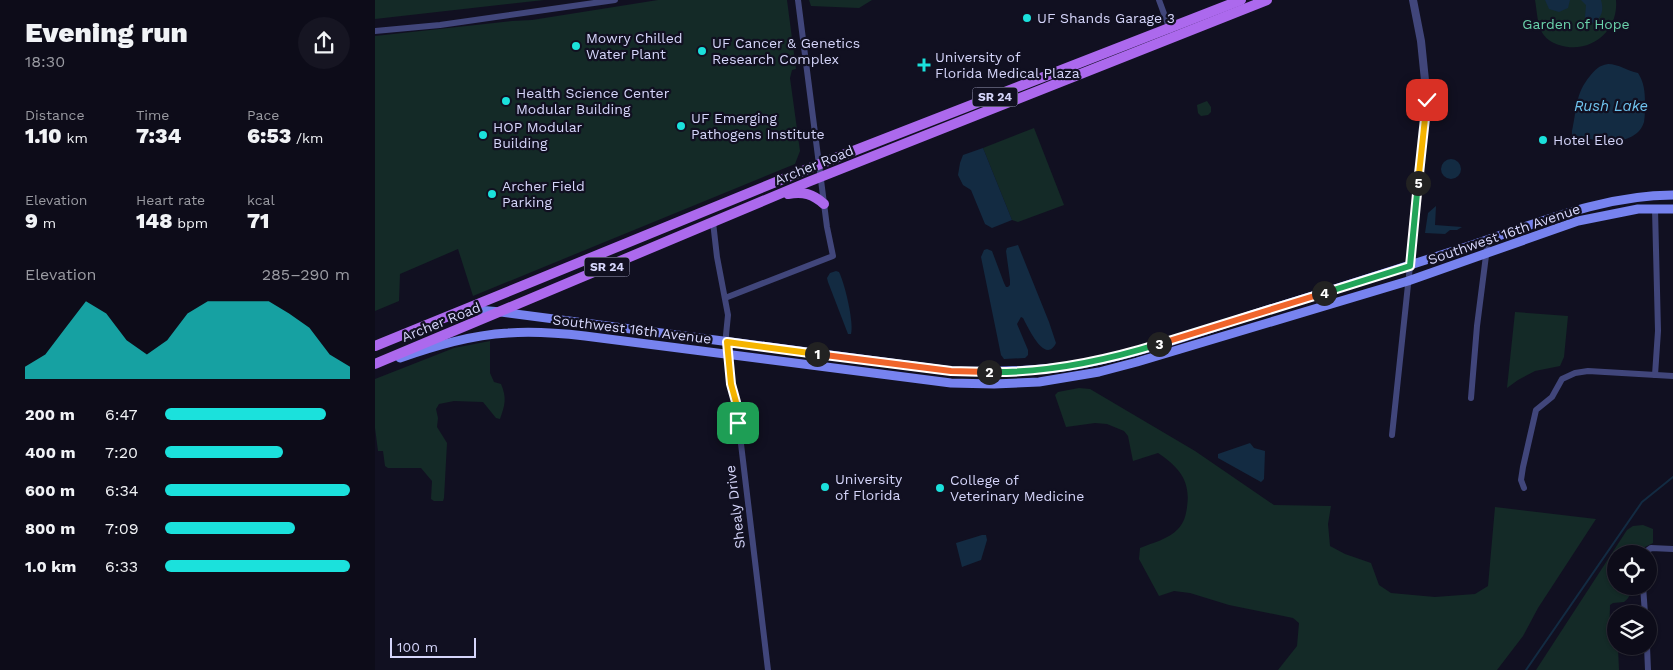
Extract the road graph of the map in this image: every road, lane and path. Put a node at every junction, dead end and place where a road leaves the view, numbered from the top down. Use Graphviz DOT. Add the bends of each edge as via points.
graph roads {
  1 [pos="615,0"];
  2 [pos="797,0"];
  3 [pos="1159,0"];
  4 [pos="1241,0"];
  5 [pos="1267,0"];
  6 [pos="1413,0"];
  7 [pos="375,31"];
  8 [pos="1171,33"];
  9 [pos="819,164"];
  10 [pos="821,177"];
  11 [pos="1673,195"];
  12 [pos="770,198"];
  13 [pos="824,204"];
  14 [pos="1655,209"];
  15 [pos="1673,209"];
  16 [pos="713,222"];
  17 [pos="1487,240"];
  18 [pos="1486,253"];
  19 [pos="1410,266"];
  20 [pos="1408,280"];
  21 [pos="725,298"];
  22 [pos="466,309"];
  23 [pos="501,312"];
  24 [pos="406,334"];
  25 [pos="393,339"];
  26 [pos="435,339"];
  27 [pos="727,342"];
  28 [pos="421,345"];
  29 [pos="375,346"];
  30 [pos="728,354"];
  31 [pos="377,364"];
  32 [pos="1655,375"];
  33 [pos="1673,376"];
  34 [pos="1471,398"];
  35 [pos="1392,434"];
  36 [pos="1524,488"];
  37 [pos="1657,548"];
  38 [pos="1673,549"];
  39 [pos="1647,655"];
  40 [pos="767,670"];
  41 [pos="1648,670"];
  1 -- 7 [label="street"];
  2 -- 9 [label="street"];
  3 -- 8 [label="street"];
  4 -- 8 [label="main road, Archer Road / SR 24"];
  5 -- 8 [label="main road, Archer Road / SR 24"];
  6 -- 19 [label="street" via="1427,100"];
  8 -- 9 [label="main road, Archer Road / SR 24"];
  8 -- 10 [label="main road, Archer Road / SR 24"];
  9 -- 10 [label="street"];
  9 -- 22 [label="main road, Archer Road / SR 24"];
  10 -- 12 [label="main road, Archer Road / SR 24"];
  10 -- 13 [label="street"];
  11 -- 17 [label="main road, Southwest 16th Avenue" via="1633,197 1585,208"];
  12 -- 13 [label="main road" via="803,193"];
  12 -- 16 [label="main road, Archer Road / SR 24"];
  13 -- 21 [label="street" via="833,256"];
  14 -- 15 [label="main road, Southwest 16th Avenue"];
  14 -- 18 [label="main road, Southwest 16th Avenue" via="1578,221"];
  14 -- 32 [label="street" via="1658,331"];
  16 -- 21 [label="street, Shealy Drive"];
  16 -- 23 [label="main road, Archer Road / SR 24"];
  17 -- 18 [label="street"];
  17 -- 19 [label="main road, Southwest 16th Avenue"];
  18 -- 20 [label="main road, Southwest 16th Avenue"];
  18 -- 34 [label="street"];
  19 -- 20 [label="street"];
  19 -- 27 [label="main road, Southwest 16th Avenue" via="1135,351 1074,366 994,372 951,371"];
  20 -- 30 [label="main road, Southwest 16th Avenue" via="1133,363 1039,382 951,383"];
  20 -- 35 [label="street"];
  21 -- 27 [label="street, Shealy Drive"];
  22 -- 23 [label="main road, Southwest 16th Avenue"];
  22 -- 24 [label="main road, Archer Road / SR 24"];
  22 -- 26 [label="main road" via="453,325 437,333"];
  23 -- 26 [label="main road, Archer Road / SR 24"];
  23 -- 27 [label="main road, Southwest 16th Avenue"];
  24 -- 25 [label="main road, Archer Road / SR 24"];
  24 -- 28 [label="main road" via="415,344"];
  25 -- 29 [label="main road, Archer Road / SR 24"];
  25 -- 31 [label="main road" via="391,349"];
  26 -- 28 [label="main road, Archer Road / SR 24"];
  27 -- 30 [label="street, Shealy Drive"];
  28 -- 31 [label="main road, Archer Road / SR 24"];
  30 -- 31 [label="main road, Southwest 16th Avenue" via="585,336 508,332 467,338"];
  30 -- 40 [label="street, Shealy Drive"];
  32 -- 33 [label="street"];
  32 -- 36 [label="street" via="1594,371 1575,373 1562,380 1552,397 1537,410 1523,467 1521,480"];
  37 -- 38 [label="street"];
  39 -- 41 [label="street"];
}
